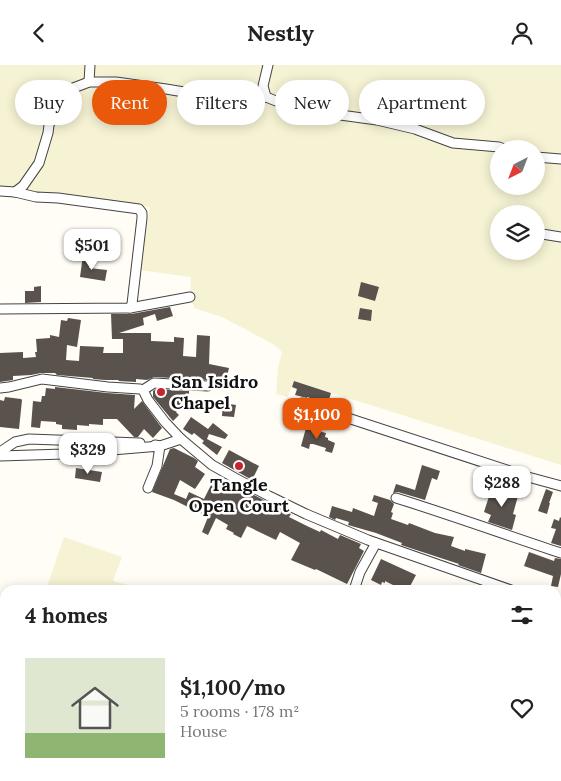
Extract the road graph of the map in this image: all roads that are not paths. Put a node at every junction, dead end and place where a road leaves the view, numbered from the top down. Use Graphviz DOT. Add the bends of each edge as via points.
graph roads {
  1 [pos="90,65"];
  2 [pos="268,65"];
  3 [pos="89,82"];
  4 [pos="266,97"];
  5 [pos="490,146"];
  6 [pos="545,158"];
  7 [pos="561,159"];
  8 [pos="0,191"];
  9 [pos="15,192"];
  10 [pos="545,234"];
  11 [pos="561,237"];
  12 [pos="190,297"];
  13 [pos="130,307"];
  14 [pos="0,309"];
  15 [pos="208,386"];
  16 [pos="0,389"];
  17 [pos="143,390"];
  18 [pos="302,403"];
  19 [pos="181,439"];
  20 [pos="160,446"];
  21 [pos="0,452"];
  22 [pos="0,456"];
  23 [pos="561,486"];
  24 [pos="148,488"];
  25 [pos="396,498"];
  26 [pos="376,543"];
  27 [pos="561,553"];
  28 [pos="356,585"];
  29 [pos="497,585"];
  1 -- 3 [label="street"];
  2 -- 4 [label="street" via="263,85"];
  3 -- 4 [label="street" via="116,82 229,98"];
  3 -- 9 [label="street" via="68,90 61,97 49,125 39,163"];
  4 -- 5 [label="street" via="311,111 415,129 453,143"];
  6 -- 7 [label="street"];
  8 -- 9 [label="street"];
  9 -- 13 [label="street" via="139,209 142,213 141,227"];
  10 -- 11 [label="street"];
  12 -- 13 [label="street"];
  13 -- 14 [label="street"];
  15 -- 17 [label="street" via="154,383"];
  16 -- 17 [label="street" via="42,379"];
  17 -- 19 [label="street"];
  18 -- 23 [label="street"];
  19 -- 20 [label="street"];
  19 -- 26 [label="street" via="212,465 269,496"];
  20 -- 21 [label="street" via="29,439 15,442"];
  20 -- 22 [label="street"];
  20 -- 24 [label="street" via="157,466"];
  25 -- 27 [label="street"];
  26 -- 28 [label="street"];
  26 -- 29 [label="street"];
}
